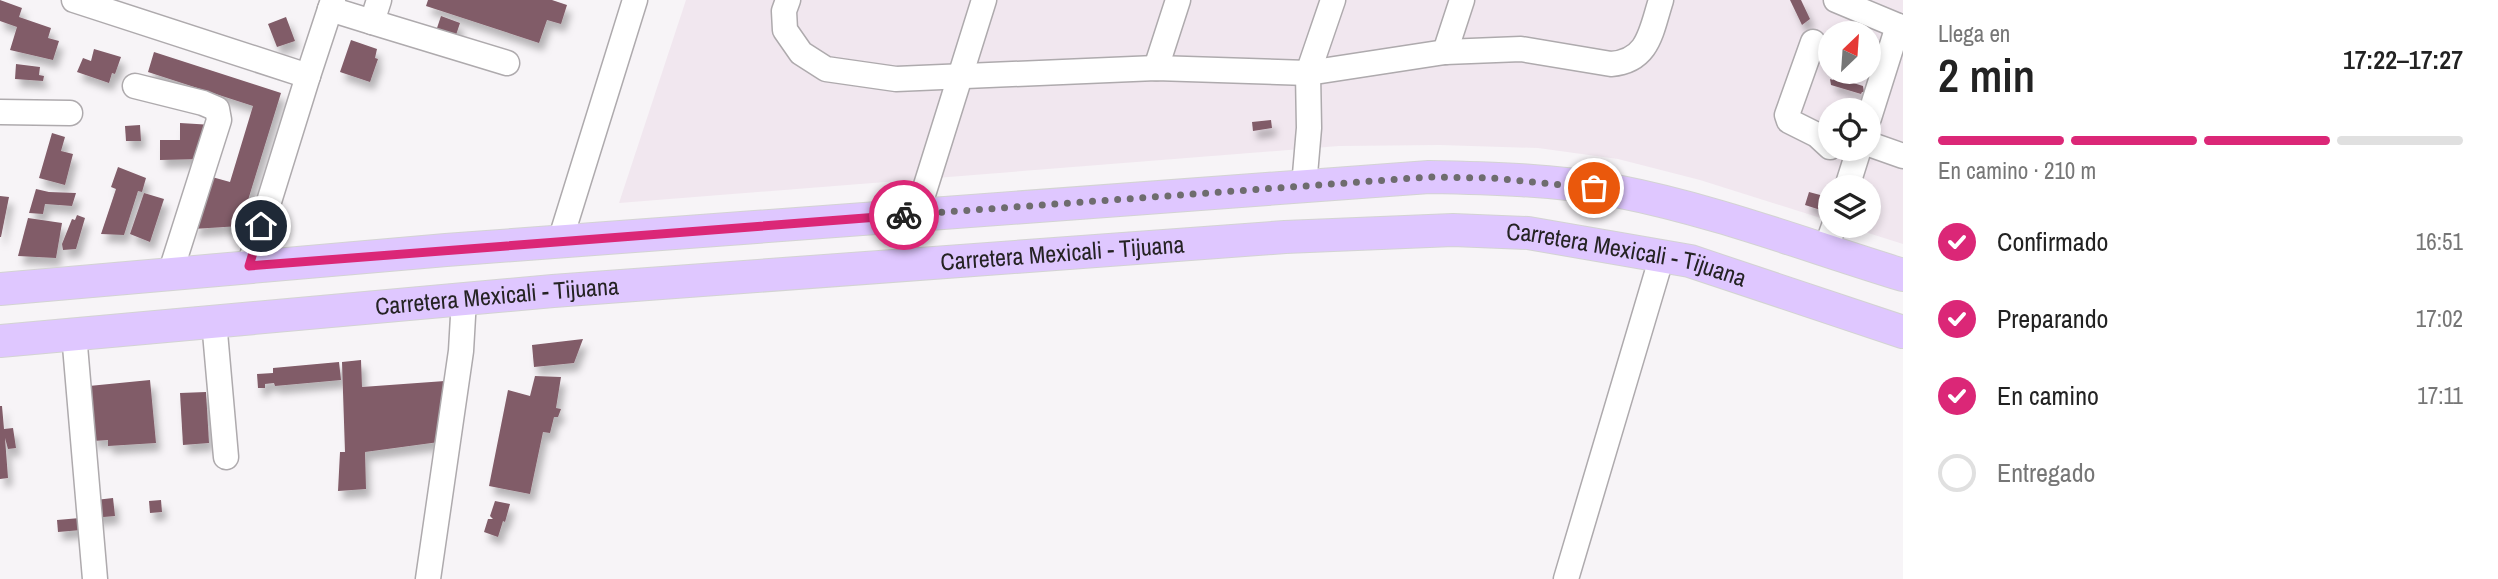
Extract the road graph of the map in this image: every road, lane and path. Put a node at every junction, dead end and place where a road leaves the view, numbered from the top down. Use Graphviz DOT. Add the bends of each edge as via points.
graph roads {
  1 [pos="74,0"];
  2 [pos="635,0"];
  3 [pos="788,0"];
  4 [pos="984,0"];
  5 [pos="1178,0"];
  6 [pos="1334,0"];
  7 [pos="1462,0"];
  8 [pos="1661,0"];
  9 [pos="1836,0"];
  10 [pos="332,5"];
  11 [pos="376,11"];
  12 [pos="1901,27"];
  13 [pos="1813,42"];
  14 [pos="1445,52"];
  15 [pos="507,63"];
  16 [pos="1156,68"];
  17 [pos="1308,73"];
  18 [pos="308,76"];
  19 [pos="959,77"];
  20 [pos="135,86"];
  21 [pos="1876,98"];
  22 [pos="0,112"];
  23 [pos="70,113"];
  24 [pos="1818,135"];
  25 [pos="1881,153"];
  26 [pos="1903,155"];
  27 [pos="1304,186"];
  28 [pos="917,214"];
  29 [pos="1818,235"];
  30 [pos="1830,238"];
  31 [pos="560,241"];
  32 [pos="1662,256"];
  33 [pos="249,266"];
  34 [pos="170,274"];
  35 [pos="1903,275"];
  36 [pos="0,289"];
  37 [pos="464,299"];
  38 [pos="214,321"];
  39 [pos="1903,332"];
  40 [pos="74,334"];
  41 [pos="0,341"];
  42 [pos="226,457"];
  43 [pos="95,579"];
  44 [pos="428,579"];
  45 [pos="1566,579"];
  1 -- 18 [label="street"];
  2 -- 31 [label="street"];
  3 -- 19 [label="street" via="785,30 801,53 826,69 896,79"];
  4 -- 19 [label="street"];
  5 -- 16 [label="street"];
  6 -- 17 [label="street"];
  7 -- 14 [label="street"];
  8 -- 14 [label="street" via="1638,56 1625,63 1521,49"];
  9 -- 12 [label="street"];
  10 -- 11 [label="street"];
  10 -- 18 [label="street"];
  11 -- 15 [label="street"];
  12 -- 21 [label="street"];
  13 -- 24 [label="street" via="1787,115"];
  14 -- 17 [label="street"];
  16 -- 17 [label="street"];
  16 -- 19 [label="street"];
  17 -- 27 [label="street" via="1310,128"];
  18 -- 33 [label="street"];
  19 -- 28 [label="street"];
  20 -- 34 [label="street" via="217,109 219,120"];
  22 -- 23 [label="street"];
  25 -- 26 [label="street"];
  27 -- 28 [label="main road, Carretera Mexicali - Tijuana"];
  27 -- 29 [label="main road, Carretera Mexicali - Tijuana" via="1429,177 1552,183 1615,191"];
  28 -- 31 [label="main road, Carretera Mexicali - Tijuana"];
  30 -- 35 [label="main road, Carretera Mexicali - Tijuana"];
  31 -- 33 [label="main road, Carretera Mexicali - Tijuana"];
  32 -- 37 [label="main road, Carretera Mexicali - Tijuana" via="1528,233 1453,230 1271,238"];
  32 -- 39 [label="main road, Carretera Mexicali - Tijuana" via="1690,261"];
  32 -- 45 [label="street"];
  33 -- 34 [label="main road, Carretera Mexicali - Tijuana"];
  34 -- 36 [label="main road, Carretera Mexicali - Tijuana"];
  37 -- 38 [label="main road, Carretera Mexicali - Tijuana"];
  37 -- 44 [label="street" via="461,351"];
  38 -- 40 [label="main road, Carretera Mexicali - Tijuana"];
  38 -- 42 [label="street"];
  40 -- 41 [label="main road, Carretera Mexicali - Tijuana"];
  40 -- 43 [label="street"];
}
